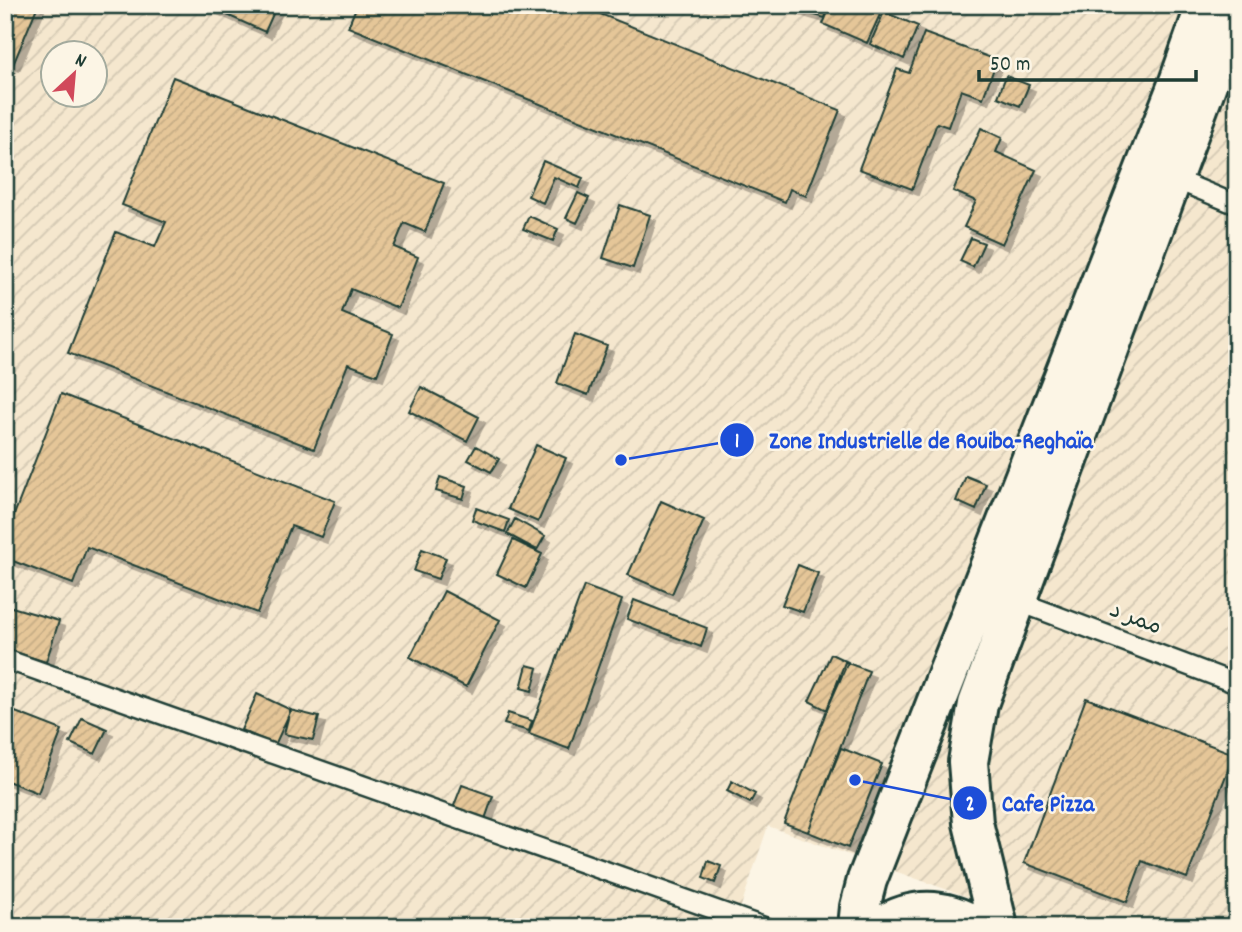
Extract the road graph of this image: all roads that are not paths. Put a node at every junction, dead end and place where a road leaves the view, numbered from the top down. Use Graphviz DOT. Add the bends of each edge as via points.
graph roads {
  1 [pos="1206,5"];
  2 [pos="1236,5"];
  3 [pos="1172,178"];
  4 [pos="1237,205"];
  5 [pos="1017,601"];
  6 [pos="5,659"];
  7 [pos="1237,684"];
  8 [pos="764,927"];
  9 [pos="858,927"];
  10 [pos="880,927"];
  11 [pos="976,927"];
  12 [pos="998,927"];
  1 -- 9 [label="highway" via="867,880"];
  2 -- 3 [label="highway"];
  3 -- 4 [label="lane"];
  3 -- 5 [label="highway"];
  5 -- 7 [label="lane, ممر د"];
  5 -- 12 [label="highway" via="978,704 968,762 973,823"];
  6 -- 8 [label="lane"];
  10 -- 11 [label="highway" via="915,912 938,911"];
}
